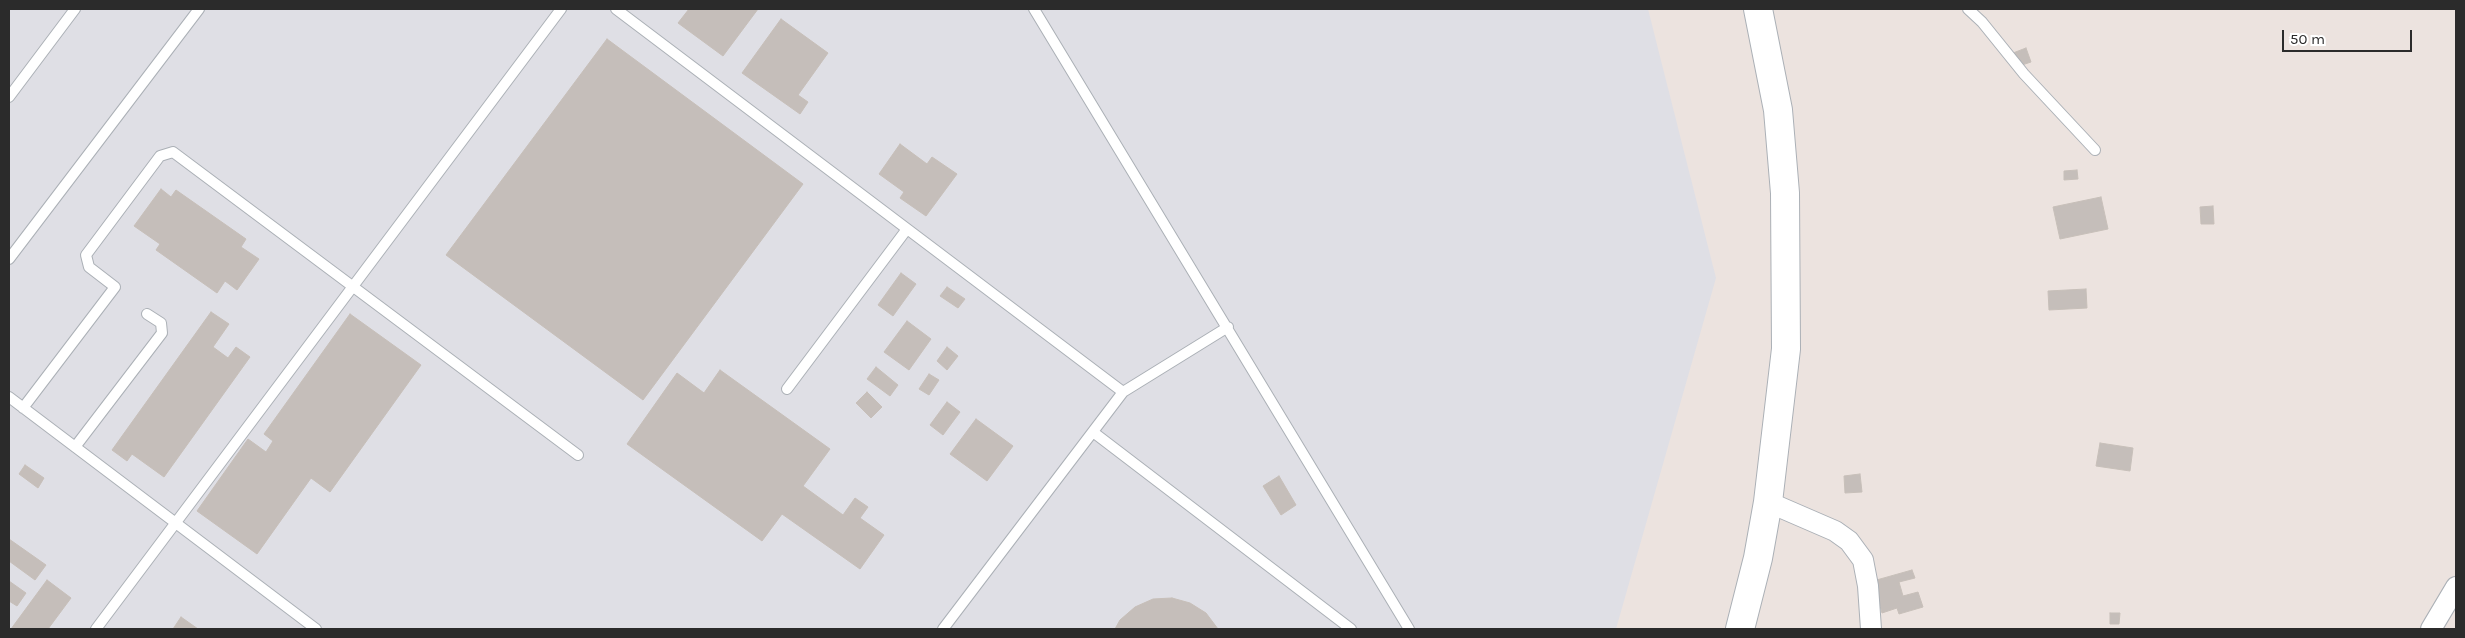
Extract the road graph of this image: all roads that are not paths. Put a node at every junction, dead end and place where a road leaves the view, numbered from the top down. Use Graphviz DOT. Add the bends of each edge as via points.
graph roads {
  1 [pos="75,9"];
  2 [pos="199,9"];
  3 [pos="561,9"];
  4 [pos="616,9"];
  5 [pos="1034,9"];
  6 [pos="1758,9"];
  7 [pos="1968,9"];
  8 [pos="9,97"];
  9 [pos="2094,150"];
  10 [pos="907,229"];
  11 [pos="9,260"];
  12 [pos="353,286"];
  13 [pos="147,314"];
  14 [pos="1228,327"];
  15 [pos="787,389"];
  16 [pos="1123,392"];
  17 [pos="9,397"];
  18 [pos="23,408"];
  19 [pos="1092,432"];
  20 [pos="75,447"];
  21 [pos="578,455"];
  22 [pos="1768,502"];
  23 [pos="175,523"];
  24 [pos="2456,587"];
  25 [pos="96,629"];
  26 [pos="316,629"];
  27 [pos="943,629"];
  28 [pos="1351,629"];
  29 [pos="1410,629"];
  30 [pos="1740,629"];
  31 [pos="1871,629"];
  32 [pos="2431,629"];
  1 -- 8 [label="lane"];
  2 -- 11 [label="lane"];
  3 -- 12 [label="lane"];
  4 -- 10 [label="lane"];
  5 -- 14 [label="lane"];
  6 -- 22 [label="main road" via="1778,110 1785,193 1786,349"];
  7 -- 9 [label="lane"];
  10 -- 15 [label="lane"];
  10 -- 16 [label="lane"];
  12 -- 18 [label="lane" via="173,152 160,156 86,255 89,267 115,287"];
  12 -- 21 [label="lane"];
  12 -- 23 [label="lane"];
  13 -- 20 [label="lane" via="161,323 162,334"];
  14 -- 16 [label="lane"];
  14 -- 29 [label="lane"];
  16 -- 19 [label="lane"];
  17 -- 18 [label="lane"];
  18 -- 20 [label="lane"];
  19 -- 27 [label="lane"];
  19 -- 28 [label="lane"];
  20 -- 23 [label="lane"];
  22 -- 30 [label="main road"];
  22 -- 31 [label="street" via="1835,531 1848,541 1863,560"];
  23 -- 25 [label="lane"];
  23 -- 26 [label="lane"];
  24 -- 32 [label="street"];
}
